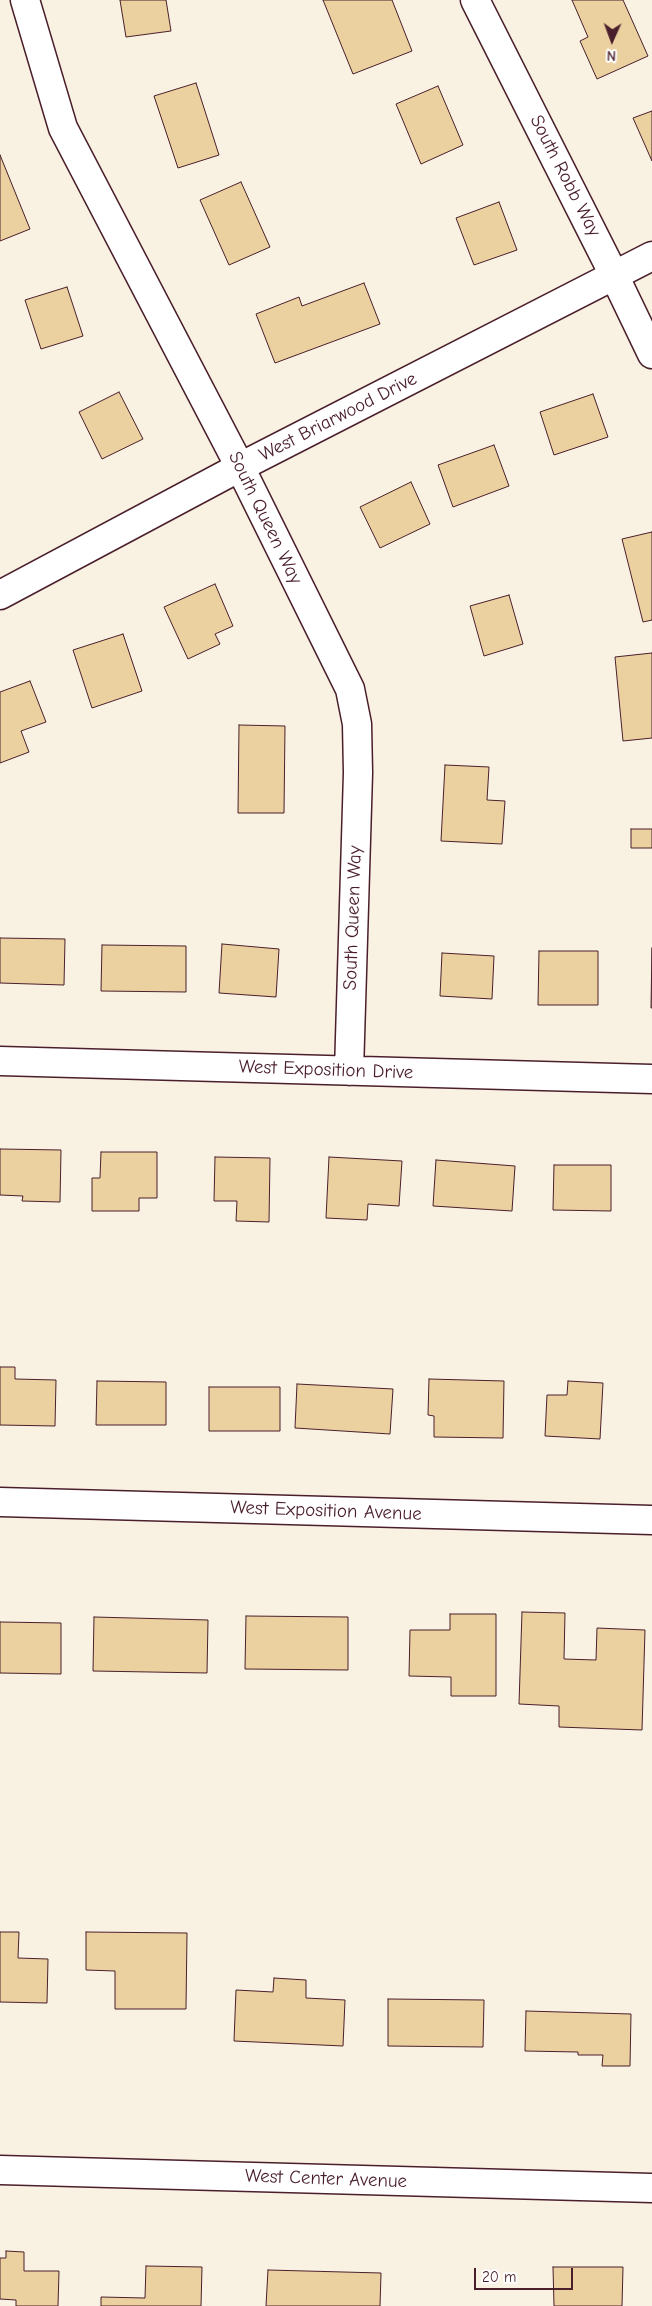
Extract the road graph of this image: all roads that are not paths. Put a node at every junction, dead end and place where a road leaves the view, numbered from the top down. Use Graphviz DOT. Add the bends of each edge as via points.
graph roads {
  1 [pos="25,0"];
  2 [pos="475,0"];
  3 [pos="652,256"];
  4 [pos="614,275"];
  5 [pos="652,354"];
  6 [pos="240,467"];
  7 [pos="0,595"];
  8 [pos="0,1061"];
  9 [pos="349,1071"];
  10 [pos="652,1079"];
  11 [pos="0,1502"];
  12 [pos="652,1520"];
  13 [pos="0,2170"];
  14 [pos="652,2188"];
  1 -- 6 [label="street, South Queen Way" via="63,128"];
  2 -- 4 [label="street, South Robb Way"];
  3 -- 4 [label="street, West Briarwood Drive"];
  4 -- 5 [label="street, South Robb Way"];
  4 -- 6 [label="street, West Briarwood Drive"];
  6 -- 7 [label="street, West Briarwood Drive"];
  6 -- 9 [label="street, South Queen Way" via="350,688 357,724"];
  8 -- 9 [label="street, West Exposition Drive"];
  9 -- 10 [label="street, West Exposition Drive"];
  11 -- 12 [label="street, West Exposition Avenue"];
  13 -- 14 [label="street, West Center Avenue"];
}
